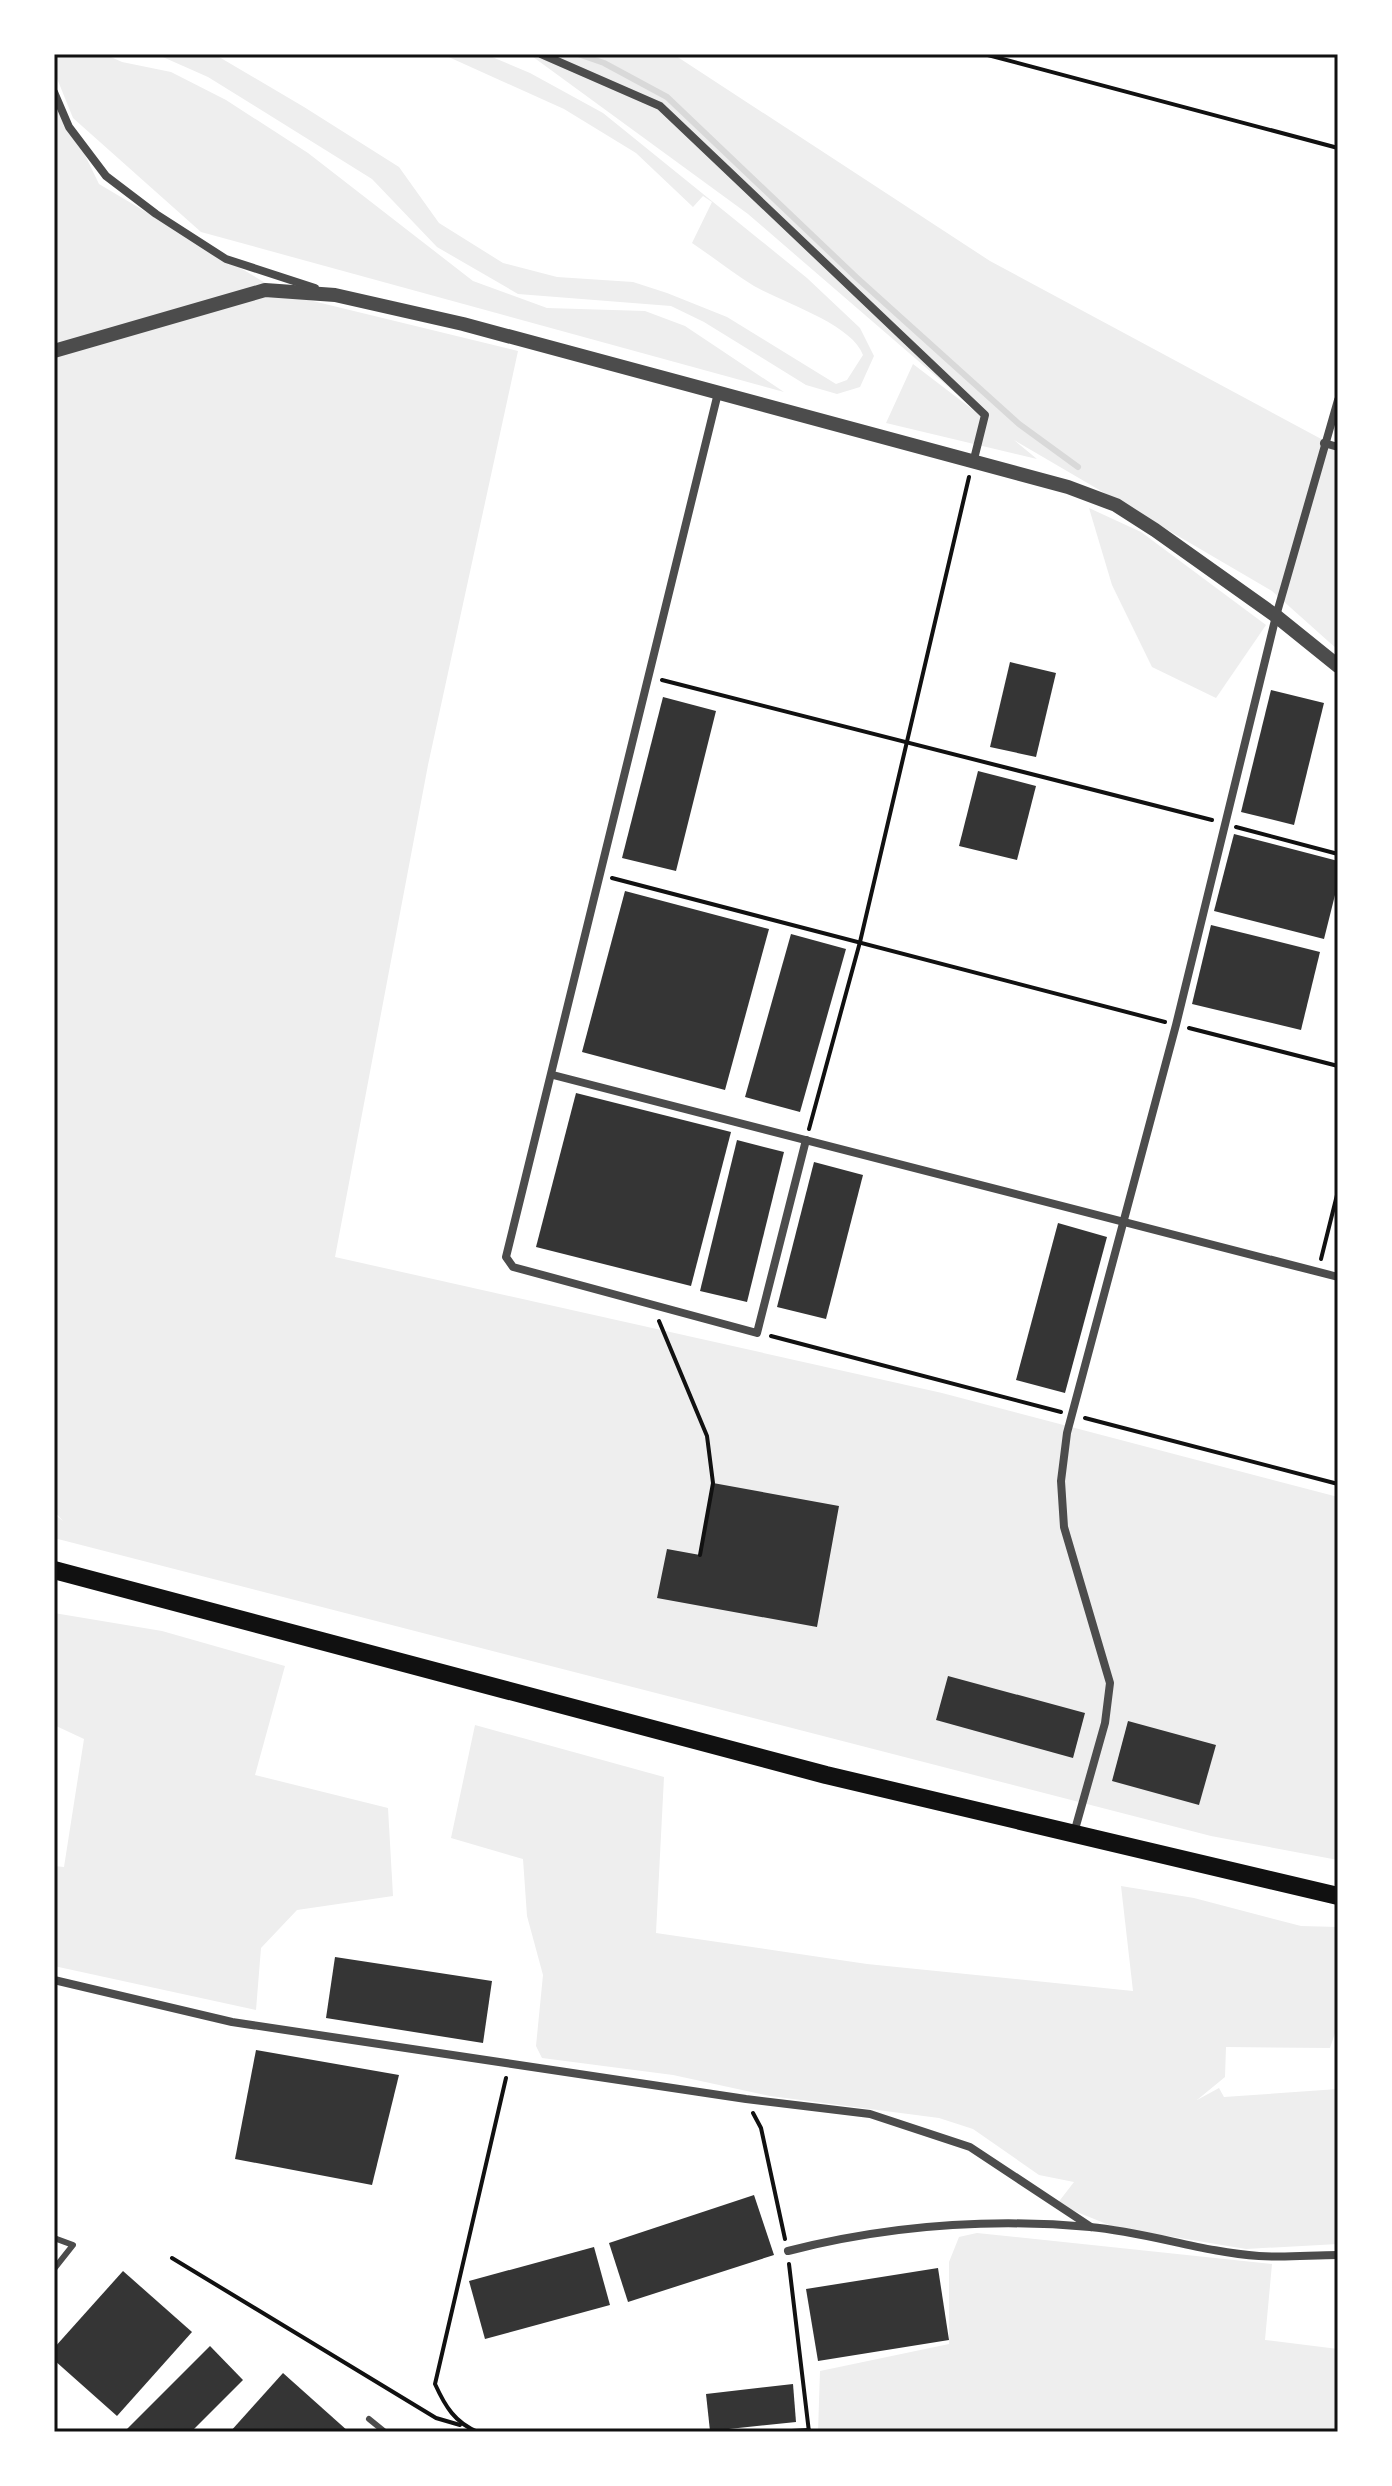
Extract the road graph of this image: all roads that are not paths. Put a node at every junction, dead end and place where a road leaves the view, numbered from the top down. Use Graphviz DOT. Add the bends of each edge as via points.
graph roads {
  1 [pos="541,54"];
  2 [pos="54,92"];
  3 [pos="335,295"];
  4 [pos="54,351"];
  5 [pos="718,393"];
  6 [pos="1338,400"];
  7 [pos="1324,443"];
  8 [pos="1338,447"];
  9 [pos="974,459"];
  10 [pos="1276,616"];
  11 [pos="1338,666"];
  12 [pos="553,1075"];
  13 [pos="806,1140"];
  14 [pos="1125,1222"];
  15 [pos="1338,1277"];
  16 [pos="54,1570"];
  17 [pos="1074,1833"];
  18 [pos="1338,1896"];
  19 [pos="54,1980"];
  20 [pos="1091,2227"];
  21 [pos="54,2238"];
  22 [pos="788,2251"];
  23 [pos="1338,2255"];
  24 [pos="54,2269"];
  25 [pos="369,2419"];
  26 [pos="385,2432"];
  1 -- 9 [label="street" via="660,106 985,415"];
  2 -- 3 [label="street" via="69,127 106,176 156,214 226,259"];
  3 -- 4 [label="street" via="265,290"];
  3 -- 5 [label="street"];
  5 -- 9 [label="street"];
  5 -- 12 [label="street"];
  6 -- 7 [label="street"];
  7 -- 8 [label="street"];
  7 -- 10 [label="street"];
  9 -- 10 [label="street" via="1116,505"];
  10 -- 11 [label="street"];
  10 -- 14 [label="street"];
  12 -- 13 [label="street"];
  12 -- 13 [label="street" via="506,1257 513,1267 757,1333"];
  13 -- 14 [label="street"];
  14 -- 15 [label="street"];
  14 -- 17 [label="street" via="1072,1415 1061,1481 1064,1527 1110,1683 1105,1723"];
  16 -- 17 [label="highway" via="811,1771"];
  17 -- 18 [label="highway"];
  19 -- 20 [label="street" via="232,2022 870,2114 970,2147"];
  20 -- 22 [label="street" via="905,2228"];
  20 -- 23 [label="street" via="1258,2256"];
  21 -- 24 [label="lane" via="73,2245"];
  25 -- 26 [label="lane"];
}
